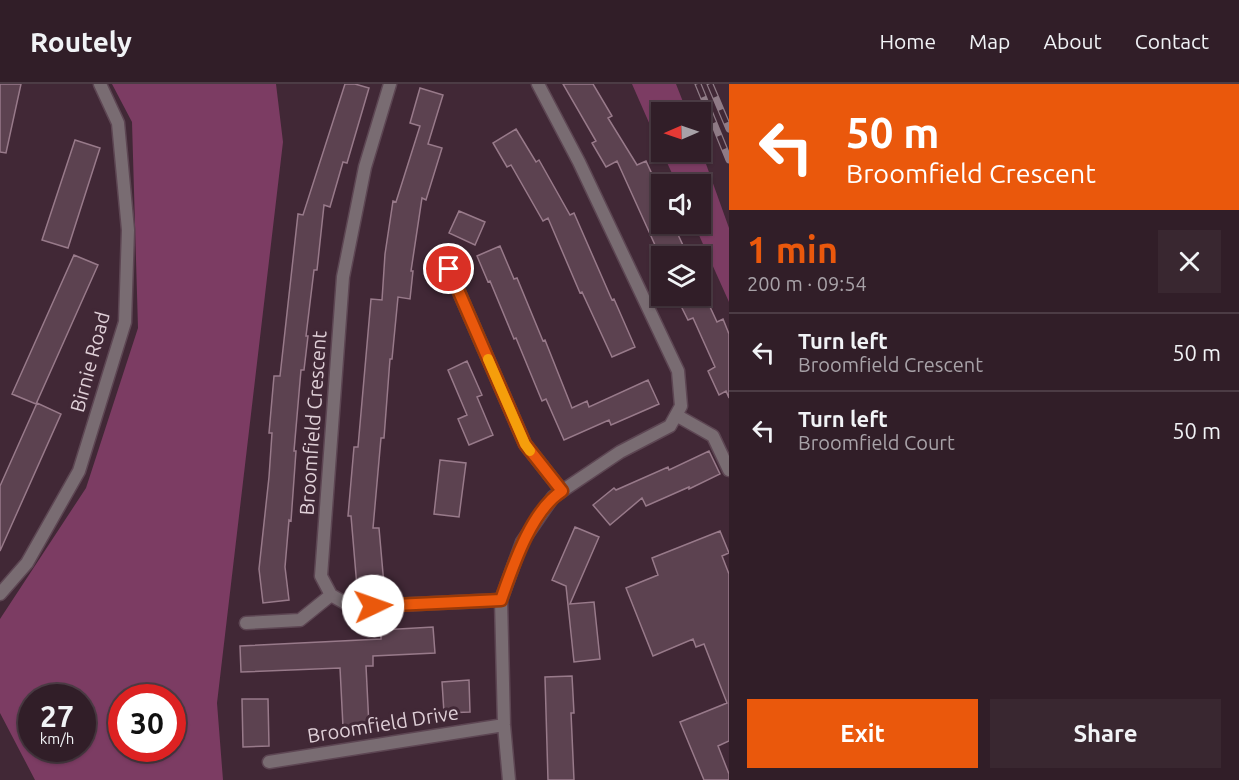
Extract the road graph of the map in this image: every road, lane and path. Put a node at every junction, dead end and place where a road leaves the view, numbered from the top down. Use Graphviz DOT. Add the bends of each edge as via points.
graph roads {
  1 [pos="100,84"];
  2 [pos="390,84"];
  3 [pos="537,84"];
  4 [pos="449,269"];
  5 [pos="676,415"];
  6 [pos="729,470"];
  7 [pos="562,491"];
  8 [pos="0,594"];
  9 [pos="331,595"];
  10 [pos="501,600"];
  11 [pos="246,623"];
  12 [pos="504,725"];
  13 [pos="269,762"];
  14 [pos="509,780"];
  1 -- 8 [label="street, Birnie Road" via="118,123 128,230 125,322 79,471 27,563"];
  2 -- 9 [label="street, Broomfield Crescent" via="365,167 343,277 321,576"];
  3 -- 5 [label="street" via="579,162 678,371 681,406"];
  4 -- 7 [label="street" via="525,444"];
  5 -- 6 [label="street" via="713,436"];
  5 -- 7 [label="street" via="670,426 620,452"];
  7 -- 10 [label="street" via="553,497 522,542"];
  9 -- 10 [label="street" via="352,607"];
  9 -- 11 [label="street" via="300,620"];
  10 -- 12 [label="street"];
  12 -- 13 [label="street, Broomfield Drive"];
  12 -- 14 [label="street"];
}
